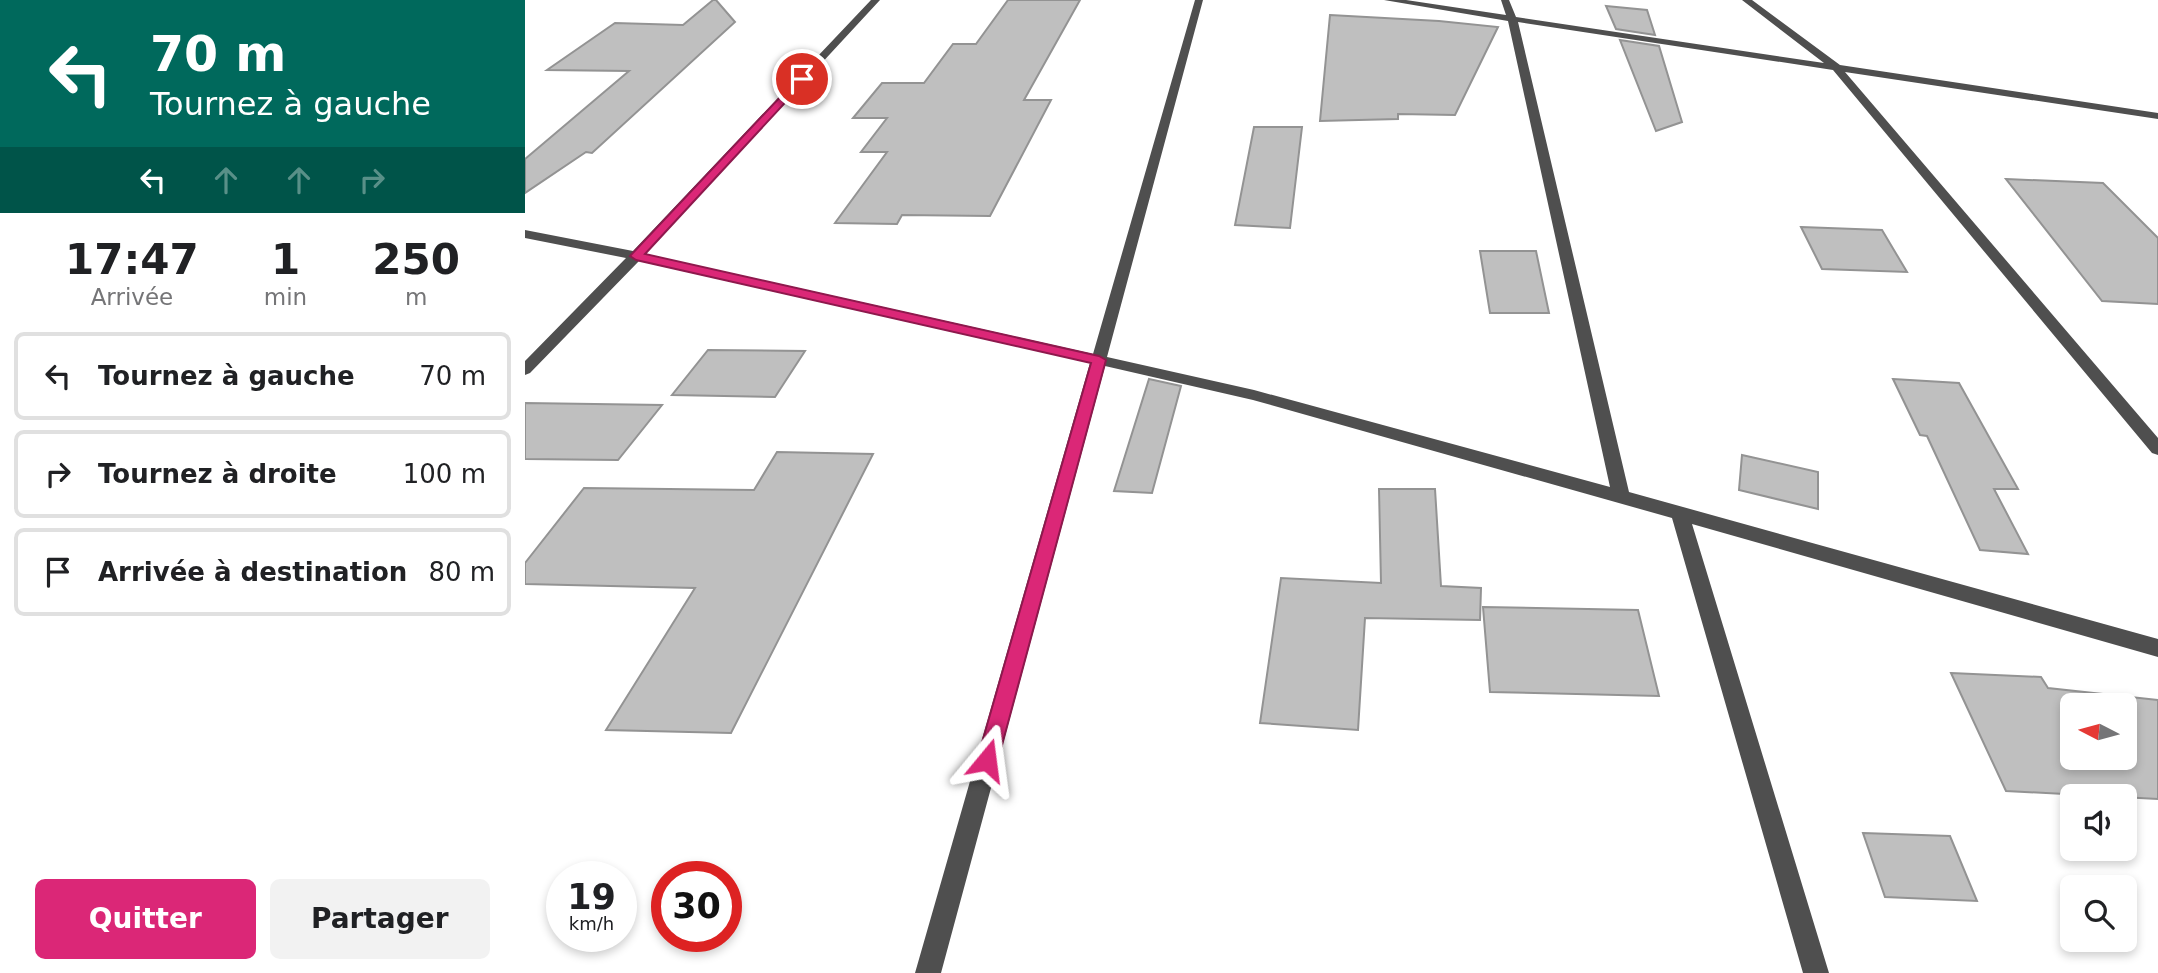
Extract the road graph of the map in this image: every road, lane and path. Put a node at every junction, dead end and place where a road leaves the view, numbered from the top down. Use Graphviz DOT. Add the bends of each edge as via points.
graph roads {
  1 [pos="876,0"];
  2 [pos="1199,0"];
  3 [pos="1388,0"];
  4 [pos="1505,0"];
  5 [pos="1746,0"];
  6 [pos="1512,18"];
  7 [pos="1835,66"];
  8 [pos="2158,116"];
  9 [pos="525,233"];
  10 [pos="636,256"];
  11 [pos="1099,360"];
  12 [pos="525,370"];
  13 [pos="2158,449"];
  14 [pos="1621,496"];
  15 [pos="1680,514"];
  16 [pos="2158,648"];
  17 [pos="928,973"];
  18 [pos="1816,973"];
  1 -- 10 [label="street"];
  2 -- 11 [label="street"];
  3 -- 6 [label="street"];
  4 -- 6 [label="street"];
  5 -- 7 [label="street"];
  6 -- 7 [label="street"];
  6 -- 14 [label="street"];
  7 -- 8 [label="street"];
  7 -- 13 [label="street"];
  9 -- 10 [label="street"];
  10 -- 11 [label="street"];
  10 -- 12 [label="street"];
  11 -- 14 [label="street" via="1254,395"];
  11 -- 17 [label="street"];
  14 -- 15 [label="street"];
  15 -- 16 [label="street"];
  15 -- 18 [label="street"];
}
